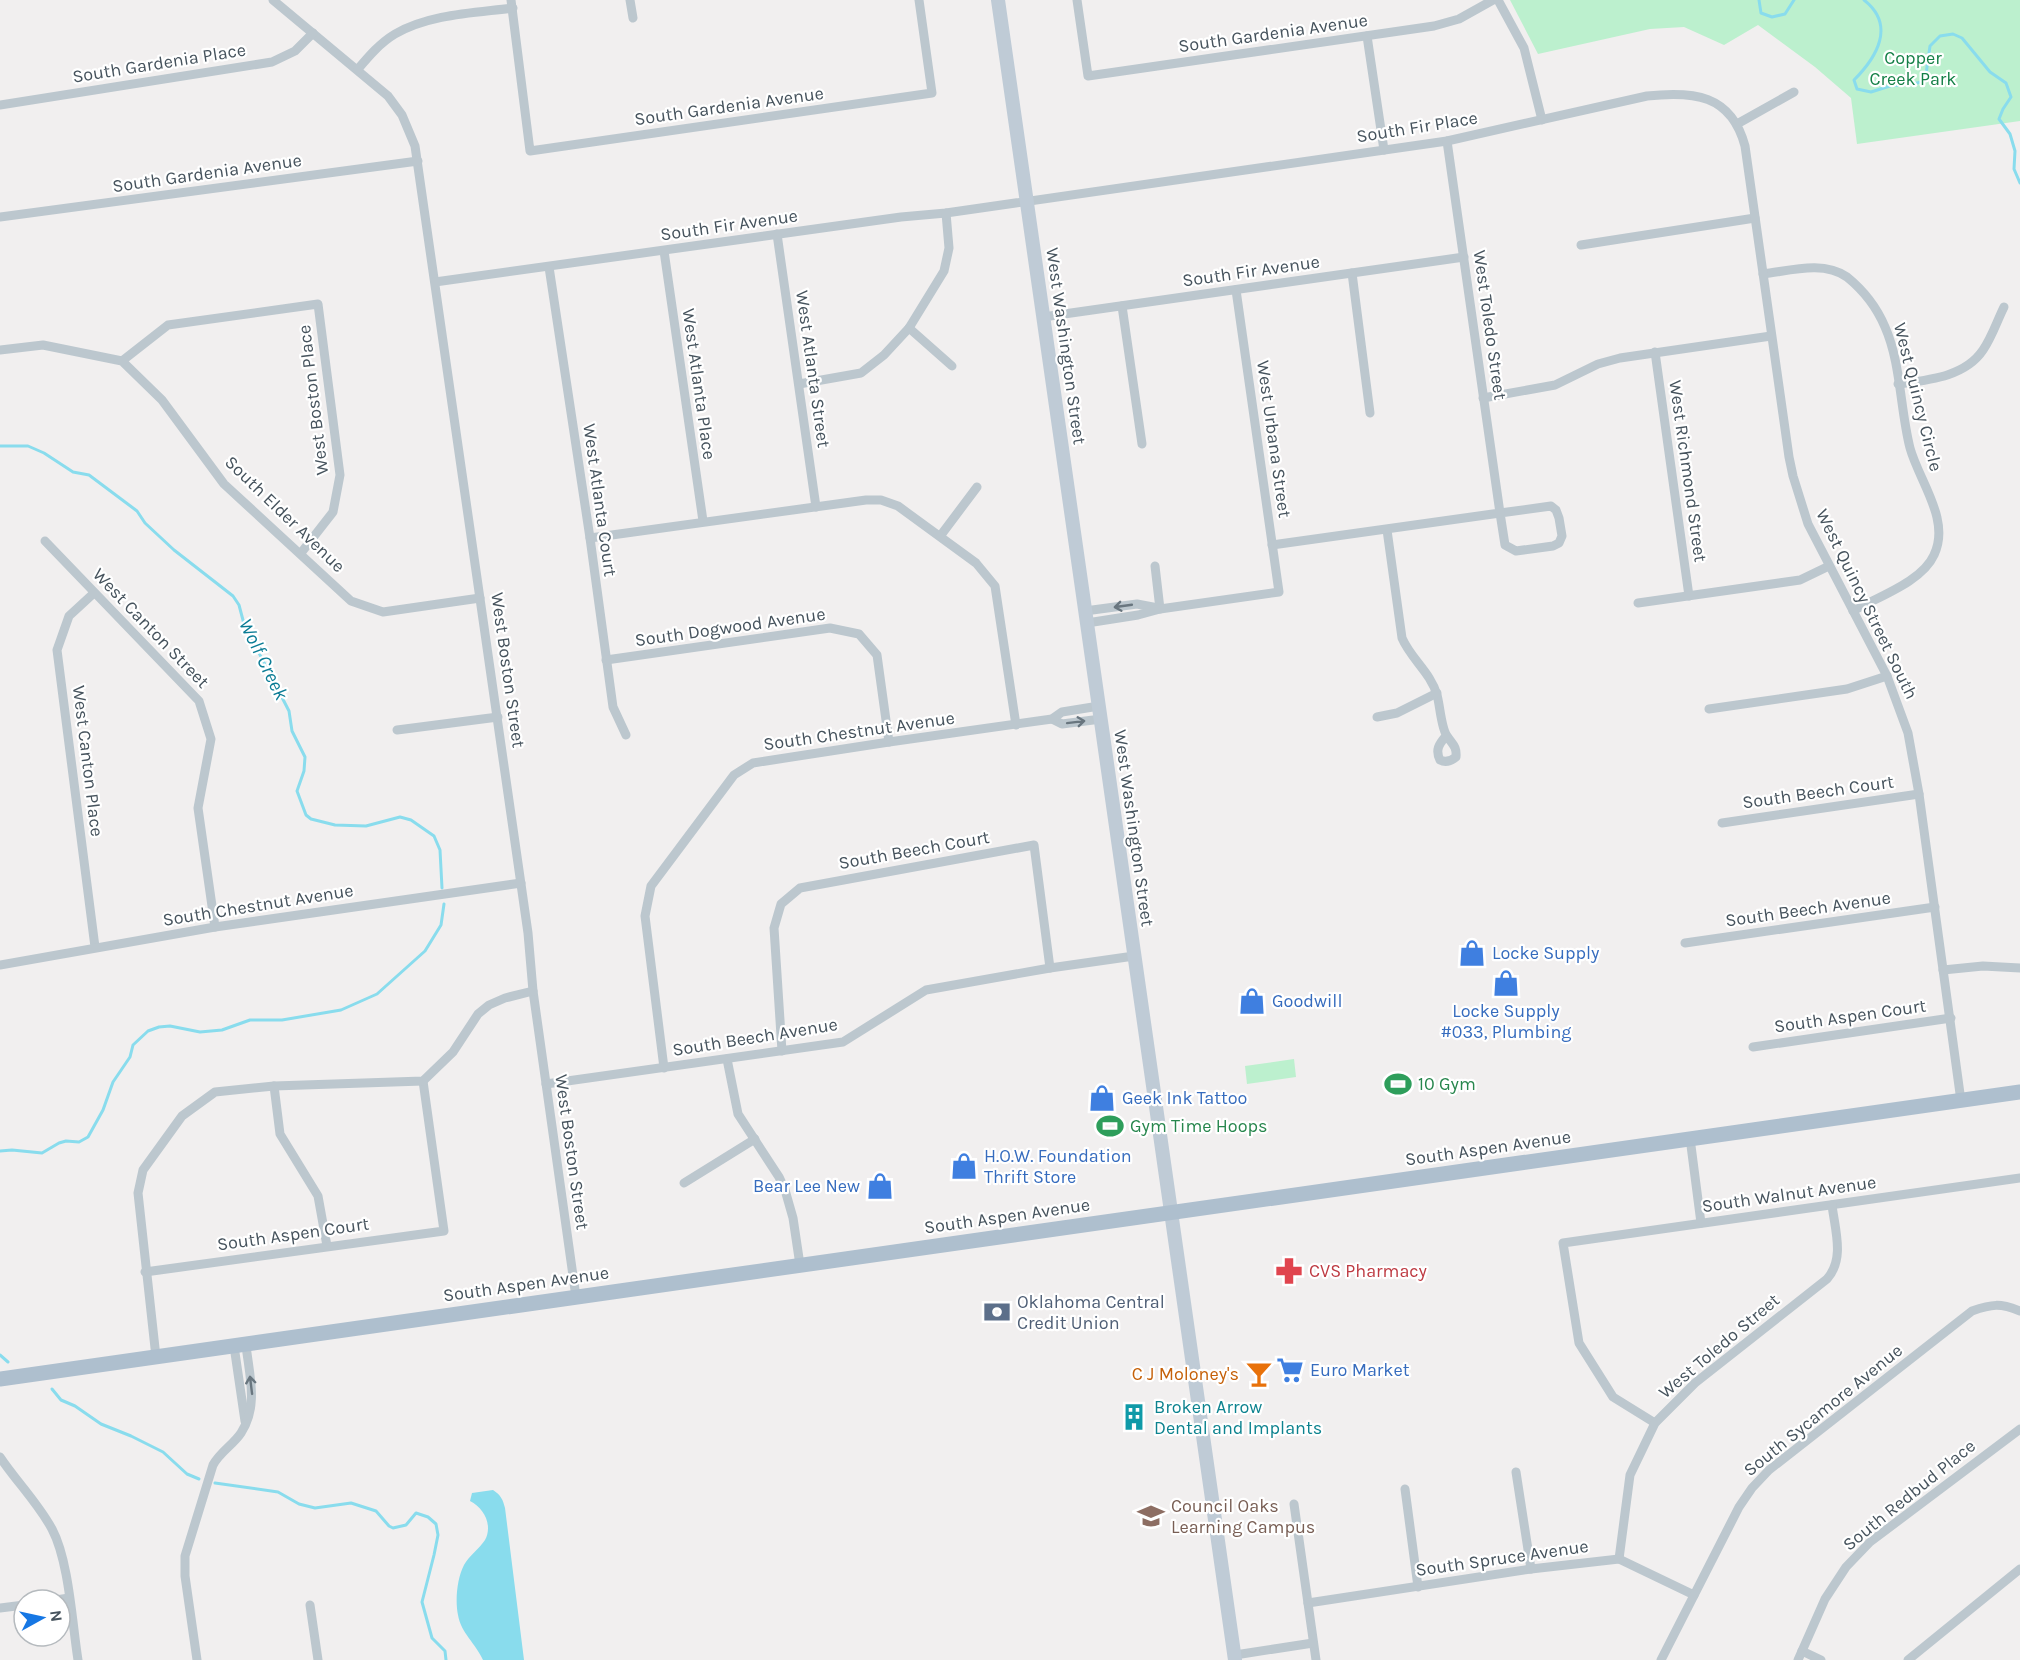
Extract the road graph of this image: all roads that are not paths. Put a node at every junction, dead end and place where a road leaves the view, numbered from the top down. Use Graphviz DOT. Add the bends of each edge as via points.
graph roads {
  1 [pos="273,0"];
  2 [pos="630,0"];
  3 [pos="919,0"];
  4 [pos="998,0"];
  5 [pos="1077,0"];
  6 [pos="1493,0"];
  7 [pos="1498,0"];
  8 [pos="512,4"];
  9 [pos="633,18"];
  10 [pos="314,33"];
  11 [pos="1367,36"];
  12 [pos="358,69"];
  13 [pos="1794,92"];
  14 [pos="0,105"];
  15 [pos="1542,120"];
  16 [pos="1737,124"];
  17 [pos="1447,141"];
  18 [pos="1384,150"];
  19 [pos="418,161"];
  20 [pos="1027,202"];
  21 [pos="946,213"];
  22 [pos="0,218"];
  23 [pos="1755,218"];
  24 [pos="777,234"];
  25 [pos="1581,245"];
  26 [pos="663,251"];
  27 [pos="1464,257"];
  28 [pos="549,267"];
  29 [pos="1352,273"];
  30 [pos="1762,274"];
  31 [pos="435,282"];
  32 [pos="1236,290"];
  33 [pos="1122,306"];
  34 [pos="2004,307"];
  35 [pos="1043,317"];
  36 [pos="909,328"];
  37 [pos="1771,336"];
  38 [pos="0,350"];
  39 [pos="1655,352"];
  40 [pos="122,361"];
  41 [pos="952,366"];
  42 [pos="799,384"];
  43 [pos="1898,384"];
  44 [pos="1484,398"];
  45 [pos="1370,413"];
  46 [pos="1142,444"];
  47 [pos="977,487"];
  48 [pos="816,507"];
  49 [pos="1500,513"];
  50 [pos="703,521"];
  51 [pos="1386,530"];
  52 [pos="941,536"];
  53 [pos="590,538"];
  54 [pos="45,541"];
  55 [pos="1272,545"];
  56 [pos="301,553"];
  57 [pos="1155,566"];
  58 [pos="1829,566"];
  59 [pos="94,593"];
  60 [pos="1689,596"];
  61 [pos="480,598"];
  62 [pos="1638,603"];
  63 [pos="1160,609"];
  64 [pos="1853,611"];
  65 [pos="1086,617"];
  66 [pos="606,660"];
  67 [pos="1887,676"];
  68 [pos="1437,693"];
  69 [pos="1709,709"];
  70 [pos="1100,713"];
  71 [pos="498,717"];
  72 [pos="1377,717"];
  73 [pos="1016,725"];
  74 [pos="397,730"];
  75 [pos="626,735"];
  76 [pos="1446,736"];
  77 [pos="890,742"];
  78 [pos="1919,794"];
  79 [pos="1722,823"];
  80 [pos="521,883"];
  81 [pos="1935,907"];
  82 [pos="215,927"];
  83 [pos="1685,943"];
  84 [pos="95,947"];
  85 [pos="1134,956"];
  86 [pos="0,965"];
  87 [pos="1050,968"];
  88 [pos="2020,968"];
  89 [pos="1943,970"];
  90 [pos="533,991"];
  91 [pos="1951,1018"];
  92 [pos="1753,1047"];
  93 [pos="782,1051"];
  94 [pos="727,1059"];
  95 [pos="664,1068"];
  96 [pos="423,1081"];
  97 [pos="546,1084"];
  98 [pos="274,1086"];
  99 [pos="2020,1092"];
  100 [pos="1961,1101"];
  101 [pos="1690,1138"];
  102 [pos="755,1139"];
  103 [pos="2020,1178"];
  104 [pos="684,1183"];
  105 [pos="1832,1205"];
  106 [pos="1172,1213"];
  107 [pos="1701,1223"];
  108 [pos="327,1246"];
  109 [pos="800,1265"];
  110 [pos="145,1272"];
  111 [pos="576,1297"];
  112 [pos="2020,1311"];
  113 [pos="240,1345"];
  114 [pos="156,1357"];
  115 [pos="0,1379"];
  116 [pos="1655,1423"];
  117 [pos="2020,1429"];
  118 [pos="0,1457"];
  119 [pos="1516,1472"];
  120 [pos="1405,1489"];
  121 [pos="1294,1504"];
  122 [pos="1619,1559"];
  123 [pos="1531,1569"];
  124 [pos="2020,1569"];
  125 [pos="1418,1587"];
  126 [pos="67,1588"];
  127 [pos="1694,1595"];
  128 [pos="1308,1604"];
  129 [pos="310,1605"];
  130 [pos="72,1619"];
  131 [pos="1313,1643"];
  132 [pos="1802,1651"];
  133 [pos="1235,1657"];
  134 [pos="78,1660"];
  135 [pos="197,1660"];
  136 [pos="318,1660"];
  137 [pos="1316,1660"];
  138 [pos="1661,1660"];
  139 [pos="1797,1660"];
  140 [pos="1821,1660"];
  141 [pos="1908,1660"];
  1 -- 10 [label="street"];
  2 -- 9 [label="street"];
  3 -- 8 [label="street, South Gardenia Avenue" via="932,93 530,151"];
  4 -- 20 [label="main road, West Washington Street"];
  5 -- 11 [label="street, South Gardenia Avenue" via="1088,76"];
  6 -- 11 [label="street, South Gardenia Avenue" via="1449,22"];
  7 -- 15 [label="street" via="1524,48"];
  8 -- 12 [label="street" via="408,27 380,45"];
  10 -- 12 [label="street"];
  10 -- 14 [label="street, South Gardenia Place" via="296,51 272,62"];
  11 -- 18 [label="street"];
  12 -- 19 [label="street, West Boston Street" via="398,110 411,134"];
  13 -- 16 [label="street"];
  15 -- 16 [label="street, South Fir Place" via="1647,96 1679,94 1713,101"];
  15 -- 17 [label="street, South Fir Place"];
  16 -- 23 [label="street, West Quincy Street South" via="1745,147"];
  17 -- 18 [label="street, South Fir Place"];
  17 -- 27 [label="street, West Toledo Street"];
  18 -- 20 [label="street, South Fir Place"];
  19 -- 22 [label="street, South Gardenia Avenue"];
  19 -- 31 [label="street, West Boston Street"];
  20 -- 21 [label="street, South Fir Avenue"];
  20 -- 35 [label="main road, West Washington Street"];
  21 -- 24 [label="street, South Fir Avenue"];
  21 -- 36 [label="street" via="949,248 944,271"];
  23 -- 25 [label="street"];
  23 -- 30 [label="street, West Quincy Street South"];
  24 -- 26 [label="street, South Fir Avenue"];
  24 -- 42 [label="street, West Atlanta Street"];
  26 -- 28 [label="street, South Fir Avenue"];
  26 -- 50 [label="street, West Atlanta Place"];
  27 -- 29 [label="street, South Fir Avenue"];
  27 -- 44 [label="street, West Toledo Street"];
  28 -- 31 [label="street, South Fir Avenue"];
  28 -- 53 [label="street, West Atlanta Court"];
  29 -- 32 [label="street, South Fir Avenue"];
  29 -- 45 [label="street"];
  30 -- 37 [label="street, West Quincy Street South"];
  30 -- 43 [label="street, West Quincy Circle" via="1822,268 1849,279 1885,327"];
  31 -- 61 [label="street, West Boston Street"];
  32 -- 33 [label="street, South Fir Avenue"];
  32 -- 55 [label="street, West Urbana Street"];
  33 -- 35 [label="street, South Fir Avenue"];
  33 -- 46 [label="street"];
  34 -- 43 [label="street" via="1983,350 1972,363 1946,375"];
  35 -- 65 [label="main road, West Washington Street"];
  36 -- 41 [label="street"];
  36 -- 42 [label="street" via="861,373"];
  37 -- 39 [label="street"];
  37 -- 58 [label="street, West Quincy Street South" via="1793,476 1808,524"];
  38 -- 40 [label="street" via="43,345"];
  39 -- 44 [label="street" via="1609,360 1555,385"];
  39 -- 60 [label="street, West Richmond Street"];
  40 -- 56 [label="street, South Elder Avenue" via="162,400 224,484"];
  40 -- 56 [label="street, West Boston Place" via="168,325 318,304 340,475 333,512"];
  42 -- 48 [label="street, West Atlanta Street"];
  43 -- 64 [label="street, West Quincy Circle" via="1910,448 1936,513 1939,540 1931,561 1915,577"];
  44 -- 49 [label="street, West Toledo Street"];
  47 -- 52 [label="street"];
  48 -- 50 [label="street"];
  48 -- 52 [label="street" via="882,500 898,506"];
  49 -- 49 [label="street" via="1505,545 1516,551 1559,543 1559,518 1551,507"];
  49 -- 51 [label="street"];
  50 -- 53 [label="street"];
  51 -- 55 [label="street"];
  51 -- 68 [label="street" via="1402,638"];
  52 -- 73 [label="street" via="976,563 995,586"];
  53 -- 66 [label="street, West Atlanta Court"];
  54 -- 59 [label="street, West Canton Street"];
  55 -- 63 [label="street, West Urbana Street" via="1279,592"];
  56 -- 61 [label="street, South Elder Avenue" via="351,601 383,612"];
  57 -- 63 [label="street"];
  58 -- 60 [label="street" via="1800,580"];
  58 -- 64 [label="street, West Quincy Street South"];
  59 -- 82 [label="street, West Canton Street" via="199,701 211,739 198,808"];
  59 -- 84 [label="street, West Canton Place" via="69,616 57,650"];
  60 -- 62 [label="street"];
  61 -- 71 [label="street, West Boston Street"];
  63 -- 65 [label="street" via="1137,604"];
  64 -- 67 [label="street, West Quincy Street South"];
  65 -- 70 [label="main road, West Washington Street"];
  66 -- 75 [label="street, West Atlanta Court" via="613,707"];
  66 -- 77 [label="street, South Dogwood Avenue" via="830,628 859,634 877,655"];
  67 -- 69 [label="street" via="1847,689"];
  67 -- 78 [label="street, West Quincy Street South" via="1908,733"];
  68 -- 72 [label="street" via="1397,713"];
  68 -- 76 [label="street"];
  70 -- 73 [label="street, South Chestnut Avenue" via="1062,712 1052,719"];
  70 -- 85 [label="main road, West Washington Street"];
  71 -- 74 [label="street"];
  71 -- 80 [label="street, West Boston Street"];
  73 -- 77 [label="street, South Chestnut Avenue"];
  77 -- 95 [label="street, South Chestnut Avenue" via="753,763 734,775 651,886 645,916"];
  78 -- 79 [label="street, South Beech Court"];
  78 -- 81 [label="street, West Quincy Street South"];
  80 -- 82 [label="street, South Chestnut Avenue"];
  80 -- 90 [label="street, West Boston Street"];
  81 -- 83 [label="street, South Beech Avenue"];
  81 -- 89 [label="street, West Quincy Street South"];
  82 -- 84 [label="street, South Chestnut Avenue"];
  84 -- 86 [label="street, South Chestnut Avenue"];
  85 -- 87 [label="street, South Beech Avenue"];
  85 -- 106 [label="main road, West Washington Street"];
  87 -- 93 [label="street, South Beech Avenue" via="926,990 843,1042"];
  87 -- 93 [label="street, South Beech Court" via="1034,845 800,888 781,904 774,928"];
  88 -- 89 [label="street"];
  89 -- 91 [label="street, West Quincy Street South"];
  90 -- 96 [label="street" via="489,1005 478,1014 453,1052"];
  90 -- 97 [label="street, West Boston Street"];
  91 -- 92 [label="street, South Aspen Court"];
  91 -- 100 [label="street, West Quincy Street South"];
  93 -- 94 [label="street, South Beech Avenue"];
  94 -- 95 [label="street, South Beech Avenue"];
  94 -- 102 [label="street" via="738,1114"];
  95 -- 97 [label="street, South Beech Avenue"];
  96 -- 98 [label="street"];
  96 -- 108 [label="street, South Aspen Court" via="444,1231"];
  97 -- 111 [label="street, West Boston Street"];
  98 -- 108 [label="street" via="280,1134 318,1196"];
  98 -- 110 [label="street" via="216,1092 182,1116 152,1155 142,1170 138,1193"];
  99 -- 100 [label="main road, South Aspen Avenue"];
  100 -- 101 [label="main road, South Aspen Avenue"];
  101 -- 106 [label="main road, South Aspen Avenue"];
  101 -- 107 [label="street"];
  102 -- 104 [label="street"];
  102 -- 109 [label="street" via="786,1190"];
  103 -- 105 [label="street, South Walnut Avenue"];
  105 -- 107 [label="street, South Walnut Avenue"];
  105 -- 116 [label="street, West Toledo Street" via="1838,1256 1835,1270 1695,1383"];
  106 -- 109 [label="main road, South Aspen Avenue"];
  106 -- 133 [label="main road, West Washington Street"];
  107 -- 116 [label="street, South Walnut Avenue" via="1563,1243 1579,1343 1613,1397"];
  108 -- 110 [label="street, South Aspen Court"];
  109 -- 111 [label="main road, South Aspen Avenue"];
  110 -- 114 [label="street"];
  111 -- 113 [label="main road, South Aspen Avenue"];
  112 -- 127 [label="street, South Sycamore Avenue" via="1990,1305 1972,1311 1769,1470 1738,1507"];
  113 -- 114 [label="main road, South Aspen Avenue"];
  113 -- 135 [label="street" via="245,1424 239,1437 218,1455 213,1465 185,1556"];
  114 -- 115 [label="main road, South Aspen Avenue"];
  116 -- 122 [label="street, West Toledo Street" via="1630,1475"];
  117 -- 132 [label="street, South Redbud Place" via="1870,1542 1846,1567 1825,1599"];
  118 -- 126 [label="street" via="52,1529 60,1547"];
  119 -- 123 [label="street"];
  120 -- 125 [label="street"];
  121 -- 128 [label="street"];
  122 -- 123 [label="street, South Spruce Avenue"];
  122 -- 127 [label="street"];
  123 -- 125 [label="street, South Spruce Avenue"];
  124 -- 141 [label="street"];
  125 -- 128 [label="street, South Spruce Avenue"];
  127 -- 138 [label="street, South Sycamore Avenue"];
  128 -- 131 [label="street"];
  129 -- 136 [label="street"];
  130 -- 134 [label="street"];
  131 -- 133 [label="street"];
  131 -- 137 [label="street"];
  132 -- 139 [label="street, South Redbud Place"];
  132 -- 140 [label="street"];
}
